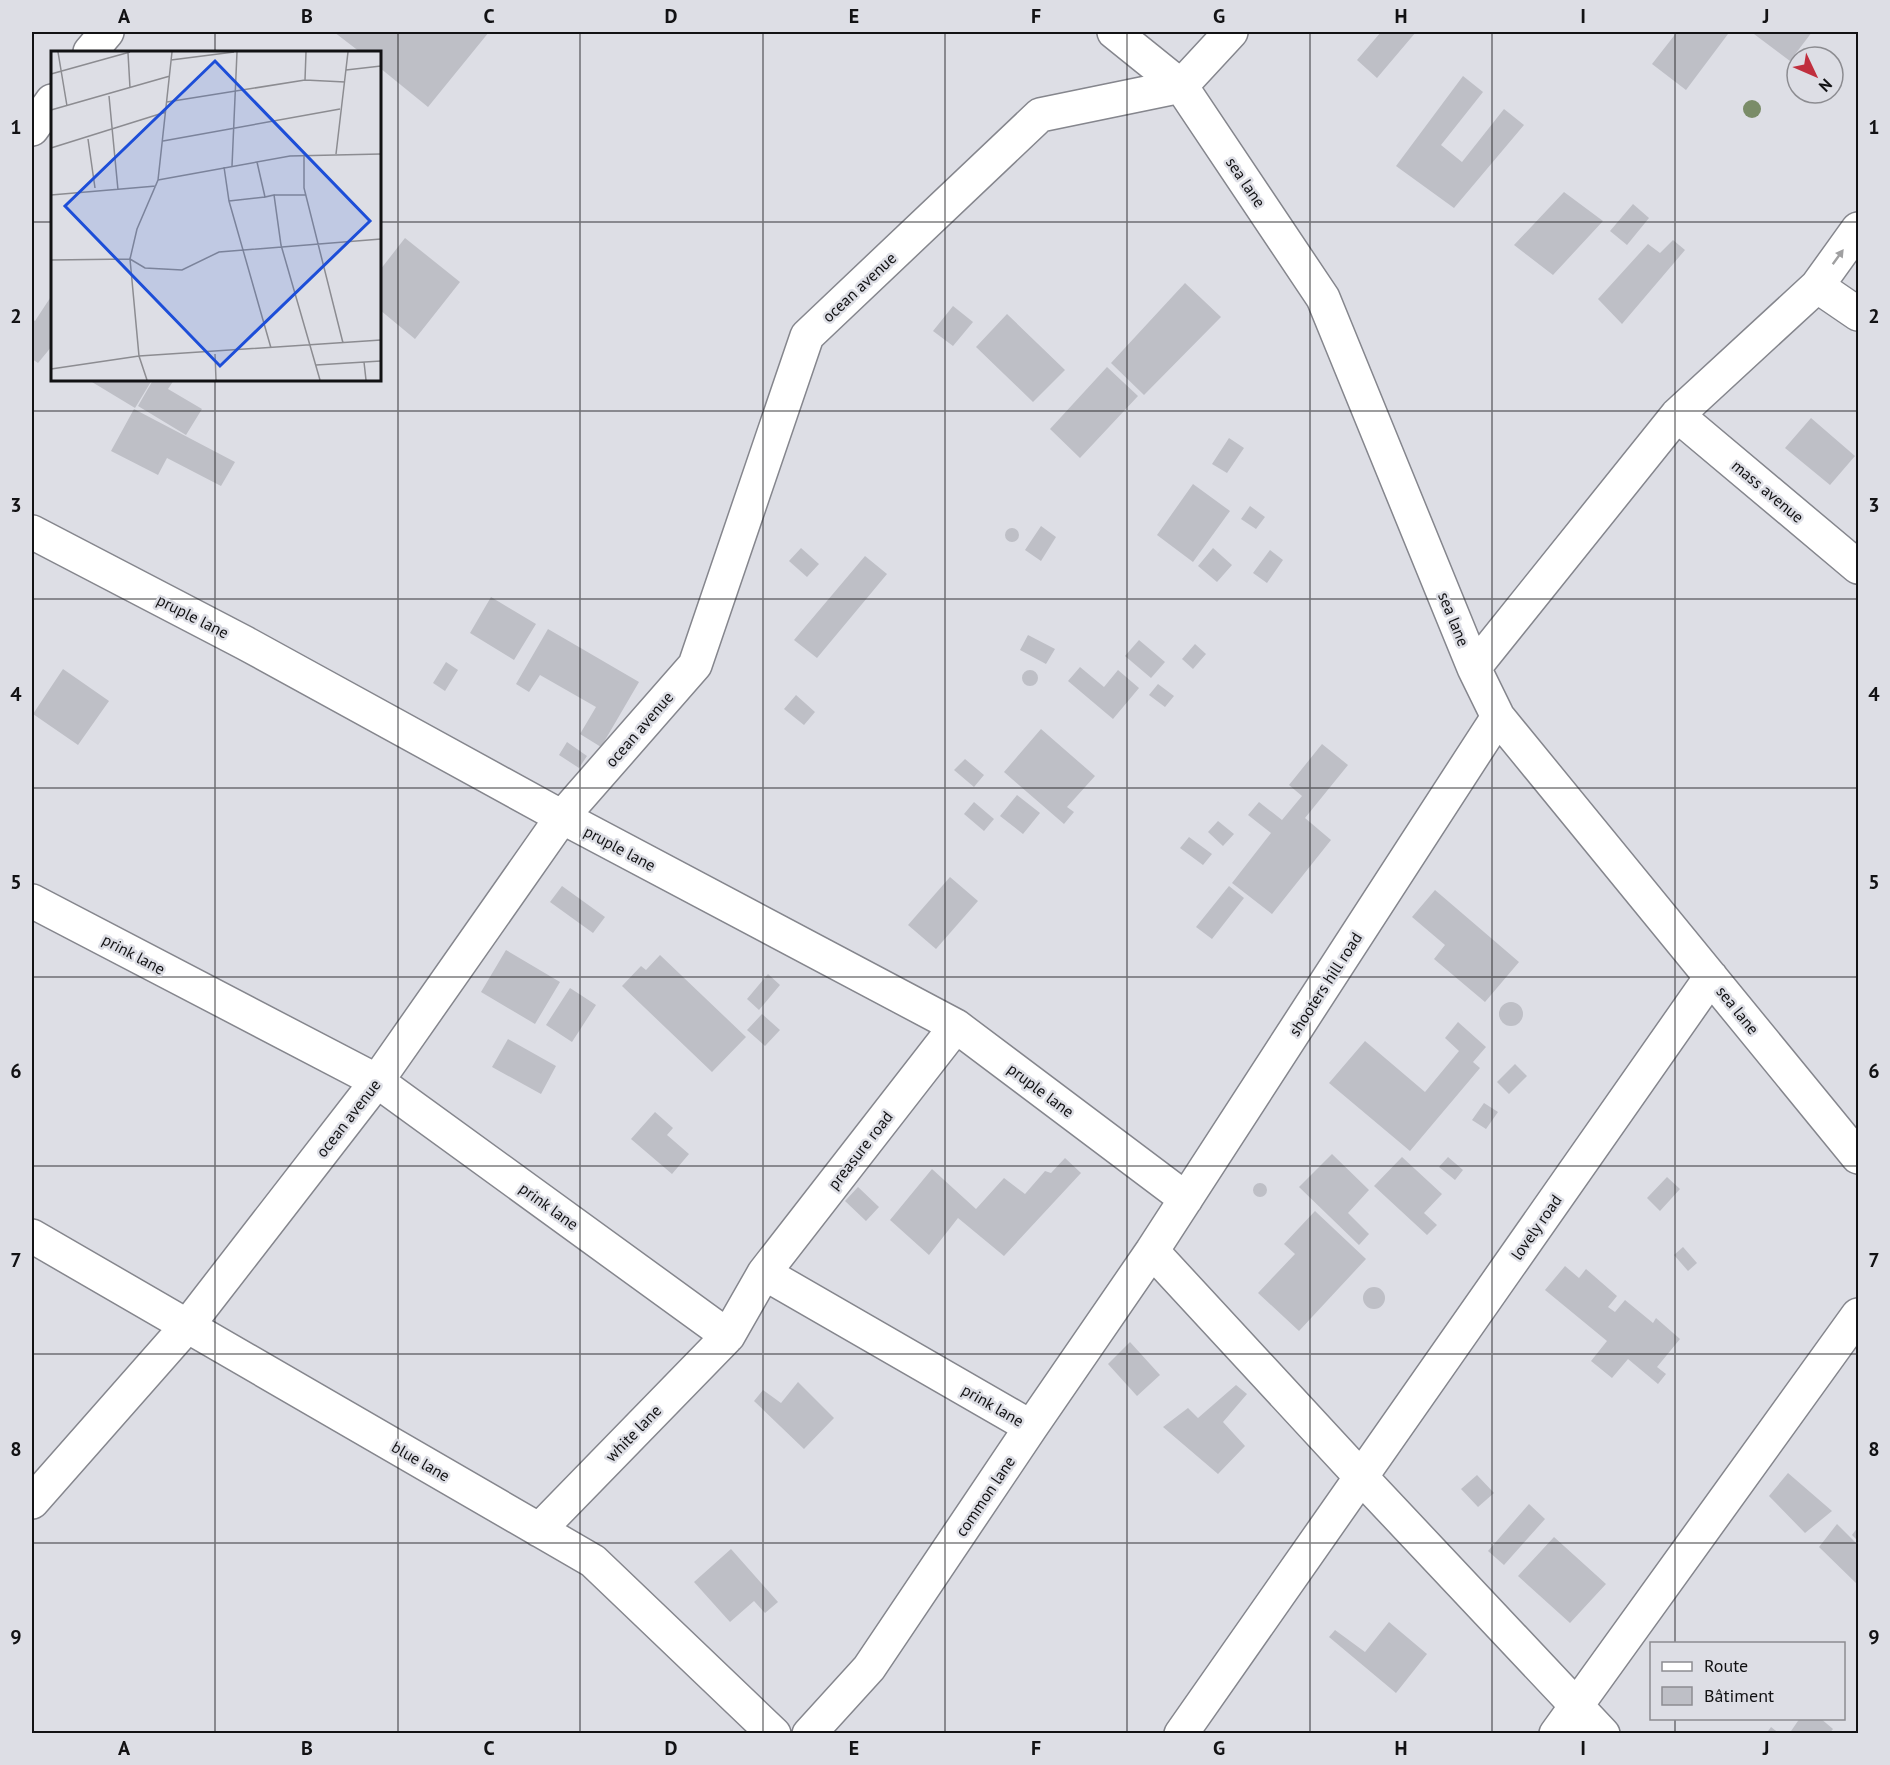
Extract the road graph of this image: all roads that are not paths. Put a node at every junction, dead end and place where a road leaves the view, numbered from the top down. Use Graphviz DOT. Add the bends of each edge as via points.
graph roads {
  1 [pos="1114,32"];
  2 [pos="1232,32"];
  3 [pos="1181,86"];
  4 [pos="51,102"];
  5 [pos="32,129"];
  6 [pos="1858,229"];
  7 [pos="1817,286"];
  8 [pos="1858,315"];
  9 [pos="1677,415"];
  10 [pos="32,532"];
  11 [pos="1858,567"];
  12 [pos="1474,668"];
  13 [pos="1498,717"];
  14 [pos="562,817"];
  15 [pos="32,901"];
  16 [pos="1711,977"];
  17 [pos="956,1026"];
  18 [pos="377,1081"];
  19 [pos="1858,1157"];
  20 [pos="1186,1199"];
  21 [pos="32,1236"];
  22 [pos="1152,1251"];
  23 [pos="764,1273"];
  24 [pos="1858,1315"];
  25 [pos="188,1325"];
  26 [pos="728,1336"];
  27 [pos="1030,1427"];
  28 [pos="1361,1477"];
  29 [pos="32,1502"];
  30 [pos="539,1530"];
  31 [pos="1575,1704"];
  32 [pos="774,1734"];
  33 [pos="809,1734"];
  34 [pos="1181,1734"];
  35 [pos="1556,1734"];
  36 [pos="1603,1734"];
  1 -- 3 [label="street"];
  2 -- 3 [label="street"];
  3 -- 12 [label="street, sea lane" via="1323,298"];
  3 -- 14 [label="street, ocean avenue" via="1040,115 807,336 695,665"];
  4 -- 5 [label="street"];
  7 -- 6 [label="street, one-way"];
  7 -- 8 [label="street"];
  7 -- 9 [label="street"];
  9 -- 11 [label="street, mass avenue"];
  9 -- 12 [label="street"];
  10 -- 14 [label="street, pruple lane" via="245,643"];
  12 -- 13 [label="street, sea lane"];
  13 -- 16 [label="street, sea lane"];
  13 -- 20 [label="street, shooters hill road"];
  14 -- 17 [label="street, pruple lane"];
  14 -- 18 [label="street, ocean avenue"];
  15 -- 18 [label="street, prink lane"];
  16 -- 19 [label="street, sea lane"];
  16 -- 28 [label="street, lovely road"];
  17 -- 20 [label="street, pruple lane"];
  17 -- 23 [label="street, preasure road"];
  18 -- 25 [label="street, ocean avenue"];
  18 -- 26 [label="street, prink lane"];
  20 -- 22 [label="street, shooters hill road"];
  21 -- 25 [label="street, blue lane"];
  22 -- 27 [label="street, common lane"];
  22 -- 28 [label="street"];
  23 -- 26 [label="street"];
  23 -- 27 [label="street, prink lane"];
  24 -- 31 [label="street"];
  25 -- 29 [label="street, ocean avenue"];
  25 -- 30 [label="street, blue lane"];
  26 -- 30 [label="street, white lane"];
  27 -- 33 [label="street, common lane" via="869,1668"];
  28 -- 31 [label="street"];
  28 -- 34 [label="street, lovely road"];
  30 -- 32 [label="street, blue lane" via="593,1561"];
  31 -- 35 [label="street"];
  31 -- 36 [label="street"];
}
